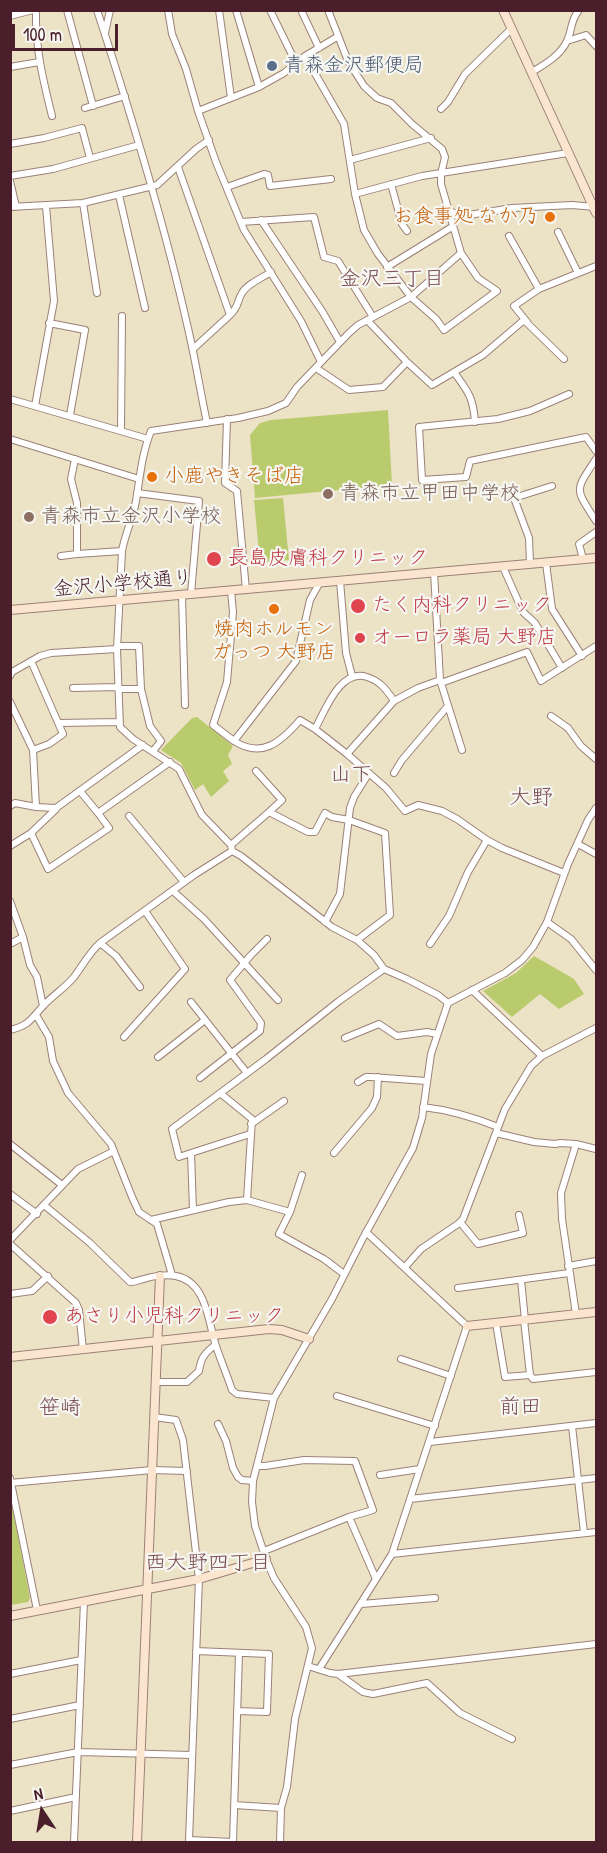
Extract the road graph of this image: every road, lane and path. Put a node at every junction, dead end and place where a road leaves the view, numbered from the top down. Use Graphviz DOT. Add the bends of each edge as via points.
graph roads {
  1 [pos="35,10"];
  2 [pos="67,10"];
  3 [pos="97,10"];
  4 [pos="110,10"];
  5 [pos="168,10"];
  6 [pos="219,10"];
  7 [pos="236,10"];
  8 [pos="270,10"];
  9 [pos="301,10"];
  10 [pos="328,10"];
  11 [pos="502,10"];
  12 [pos="579,10"];
  13 [pos="10,16"];
  14 [pos="512,29"];
  15 [pos="105,35"];
  16 [pos="337,37"];
  17 [pos="567,41"];
  18 [pos="597,46"];
  19 [pos="319,48"];
  20 [pos="305,56"];
  21 [pos="39,62"];
  22 [pos="296,63"];
  23 [pos="10,67"];
  24 [pos="532,72"];
  25 [pos="259,87"];
  26 [pos="125,96"];
  27 [pos="231,98"];
  28 [pos="93,106"];
  29 [pos="85,108"];
  30 [pos="441,109"];
  31 [pos="198,111"];
  32 [pos="52,116"];
  33 [pos="431,138"];
  34 [pos="209,140"];
  35 [pos="10,144"];
  36 [pos="139,144"];
  37 [pos="568,153"];
  38 [pos="90,159"];
  39 [pos="350,160"];
  40 [pos="178,167"];
  41 [pos="441,174"];
  42 [pos="10,176"];
  43 [pos="332,178"];
  44 [pos="10,181"];
  45 [pos="391,184"];
  46 [pos="151,186"];
  47 [pos="227,187"];
  48 [pos="355,194"];
  49 [pos="119,195"];
  50 [pos="83,203"];
  51 [pos="46,206"];
  52 [pos="13,207"];
  53 [pos="596,209"];
  54 [pos="448,210"];
  55 [pos="261,220"];
  56 [pos="241,222"];
  57 [pos="452,227"];
  58 [pos="407,231"];
  59 [pos="558,232"];
  60 [pos="509,236"];
  61 [pos="460,253"];
  62 [pos="597,266"];
  63 [pos="387,267"];
  64 [pos="271,272"];
  65 [pos="578,273"];
  66 [pos="539,289"];
  67 [pos="97,293"];
  68 [pos="411,297"];
  69 [pos="145,308"];
  70 [pos="230,315"];
  71 [pos="122,316"];
  72 [pos="370,319"];
  73 [pos="527,322"];
  74 [pos="50,323"];
  75 [pos="340,342"];
  76 [pos="193,349"];
  77 [pos="564,359"];
  78 [pos="321,362"];
  79 [pos="407,362"];
  80 [pos="316,368"];
  81 [pos="454,372"];
  82 [pos="569,394"];
  83 [pos="10,399"];
  84 [pos="34,406"];
  85 [pos="70,415"];
  86 [pos="227,419"];
  87 [pos="475,422"];
  88 [pos="207,423"];
  89 [pos="122,431"];
  90 [pos="10,439"];
  91 [pos="148,439"];
  92 [pos="597,451"];
  93 [pos="75,459"];
  94 [pos="597,459"];
  95 [pos="139,479"];
  96 [pos="552,486"];
  97 [pos="137,493"];
  98 [pos="597,521"];
  99 [pos="597,532"];
  100 [pos="122,551"];
  101 [pos="77,554"];
  102 [pos="61,556"];
  103 [pos="597,558"];
  104 [pos="583,559"];
  105 [pos="546,563"];
  106 [pos="530,564"];
  107 [pos="502,567"];
  108 [pos="434,573"];
  109 [pos="340,580"];
  110 [pos="320,582"];
  111 [pos="246,590"];
  112 [pos="231,591"];
  113 [pos="187,594"];
  114 [pos="119,600"];
  115 [pos="10,610"];
  116 [pos="597,646"];
  117 [pos="117,648"];
  118 [pos="582,656"];
  119 [pos="31,661"];
  120 [pos="562,668"];
  121 [pos="10,676"];
  122 [pos="352,676"];
  123 [pos="440,682"];
  124 [pos="73,688"];
  125 [pos="118,688"];
  126 [pos="141,689"];
  127 [pos="394,701"];
  128 [pos="10,702"];
  129 [pos="185,705"];
  130 [pos="447,707"];
  131 [pos="551,716"];
  132 [pos="119,722"];
  133 [pos="59,723"];
  134 [pos="315,729"];
  135 [pos="234,741"];
  136 [pos="143,745"];
  137 [pos="33,750"];
  138 [pos="462,750"];
  139 [pos="153,751"];
  140 [pos="347,754"];
  141 [pos="597,759"];
  142 [pos="170,762"];
  143 [pos="256,771"];
  144 [pos="369,773"];
  145 [pos="394,773"];
  146 [pos="80,791"];
  147 [pos="10,806"];
  148 [pos="36,807"];
  149 [pos="56,808"];
  150 [pos="597,808"];
  151 [pos="269,812"];
  152 [pos="98,813"];
  153 [pos="129,816"];
  154 [pos="348,820"];
  155 [pos="31,833"];
  156 [pos="487,840"];
  157 [pos="578,844"];
  158 [pos="10,846"];
  159 [pos="232,848"];
  160 [pos="597,854"];
  161 [pos="564,873"];
  162 [pos="184,882"];
  163 [pos="173,891"];
  164 [pos="10,901"];
  165 [pos="145,911"];
  166 [pos="325,922"];
  167 [pos="547,922"];
  168 [pos="23,937"];
  169 [pos="267,939"];
  170 [pos="357,940"];
  171 [pos="100,943"];
  172 [pos="10,944"];
  173 [pos="430,944"];
  174 [pos="245,963"];
  175 [pos="384,969"];
  176 [pos="597,970"];
  177 [pos="140,987"];
  178 [pos="472,990"];
  179 [pos="278,1000"];
  180 [pos="191,1002"];
  181 [pos="448,1003"];
  182 [pos="43,1006"];
  183 [pos="36,1015"];
  184 [pos="206,1020"];
  185 [pos="597,1028"];
  186 [pos="10,1030"];
  187 [pos="437,1034"];
  188 [pos="124,1037"];
  189 [pos="345,1038"];
  190 [pos="232,1054"];
  191 [pos="542,1056"];
  192 [pos="158,1057"];
  193 [pos="247,1073"];
  194 [pos="378,1077"];
  195 [pos="200,1078"];
  196 [pos="426,1081"];
  197 [pos="358,1082"];
  198 [pos="220,1093"];
  199 [pos="284,1101"];
  200 [pos="423,1107"];
  201 [pos="251,1124"];
  202 [pos="497,1130"];
  203 [pos="250,1134"];
  204 [pos="10,1144"];
  205 [pos="576,1144"];
  206 [pos="597,1149"];
  207 [pos="114,1151"];
  208 [pos="190,1153"];
  209 [pos="334,1153"];
  210 [pos="302,1175"];
  211 [pos="62,1185"];
  212 [pos="10,1194"];
  213 [pos="247,1200"];
  214 [pos="45,1205"];
  215 [pos="193,1209"];
  216 [pos="290,1212"];
  217 [pos="37,1214"];
  218 [pos="519,1215"];
  219 [pos="152,1220"];
  220 [pos="460,1222"];
  221 [pos="366,1232"];
  222 [pos="10,1242"];
  223 [pos="597,1254"];
  224 [pos="595,1261"];
  225 [pos="405,1267"];
  226 [pos="569,1270"];
  227 [pos="345,1274"];
  228 [pos="172,1275"];
  229 [pos="48,1276"];
  230 [pos="160,1276"];
  231 [pos="521,1280"];
  232 [pos="458,1288"];
  233 [pos="10,1294"];
  234 [pos="597,1312"];
  235 [pos="576,1314"];
  236 [pos="524,1320"];
  237 [pos="496,1323"];
  238 [pos="467,1326"];
  239 [pos="213,1335"];
  240 [pos="309,1339"];
  241 [pos="157,1342"];
  242 [pos="215,1344"];
  243 [pos="83,1350"];
  244 [pos="10,1357"];
  245 [pos="401,1359"];
  246 [pos="597,1372"];
  247 [pos="530,1375"];
  248 [pos="451,1376"];
  249 [pos="155,1382"];
  250 [pos="337,1396"];
  251 [pos="274,1398"];
  252 [pos="154,1417"];
  253 [pos="597,1423"];
  254 [pos="218,1424"];
  255 [pos="435,1426"];
  256 [pos="572,1426"];
  257 [pos="430,1442"];
  258 [pos="257,1466"];
  259 [pos="420,1469"];
  260 [pos="152,1470"];
  261 [pos="187,1471"];
  262 [pos="380,1475"];
  263 [pos="10,1478"];
  264 [pos="597,1478"];
  265 [pos="253,1480"];
  266 [pos="578,1480"];
  267 [pos="11,1483"];
  268 [pos="410,1499"];
  269 [pos="349,1517"];
  270 [pos="597,1532"];
  271 [pos="584,1533"];
  272 [pos="392,1554"];
  273 [pos="265,1555"];
  274 [pos="199,1579"];
  275 [pos="376,1579"];
  276 [pos="147,1588"];
  277 [pos="435,1598"];
  278 [pos="84,1601"];
  279 [pos="361,1604"];
  280 [pos="37,1610"];
  281 [pos="10,1616"];
  282 [pos="597,1644"];
  283 [pos="196,1651"];
  284 [pos="239,1654"];
  285 [pos="81,1660"];
  286 [pos="308,1666"];
  287 [pos="319,1669"];
  288 [pos="10,1674"];
  289 [pos="338,1674"];
  290 [pos="80,1705"];
  291 [pos="237,1711"];
  292 [pos="10,1719"];
  293 [pos="512,1739"];
  294 [pos="78,1752"];
  295 [pos="140,1753"];
  296 [pos="192,1755"];
  297 [pos="10,1765"];
  298 [pos="76,1797"];
  299 [pos="234,1805"];
  300 [pos="281,1808"];
  301 [pos="10,1811"];
  302 [pos="74,1842"];
  303 [pos="137,1842"];
  304 [pos="280,1842"];
  1 -- 13 [label="street"];
  1 -- 21 [label="street"];
  2 -- 28 [label="street"];
  3 -- 15 [label="street"];
  4 -- 15 [label="street"];
  5 -- 31 [label="street"];
  6 -- 27 [label="street"];
  7 -- 25 [label="street"];
  8 -- 22 [label="street"];
  9 -- 19 [label="street"];
  10 -- 16 [label="street"];
  11 -- 14 [label="street"];
  12 -- 17 [label="street" via="570,24"];
  14 -- 24 [label="street"];
  14 -- 30 [label="street" via="465,74"];
  15 -- 26 [label="street"];
  16 -- 19 [label="street"];
  16 -- 33 [label="street" via="364,86 377,98 391,103"];
  17 -- 18 [label="street" via="586,35"];
  17 -- 24 [label="street" via="552,60"];
  19 -- 20 [label="street"];
  20 -- 22 [label="street"];
  20 -- 39 [label="street" via="344,124"];
  21 -- 23 [label="street"];
  21 -- 32 [label="street"];
  22 -- 25 [label="street"];
  24 -- 37 [label="street"];
  25 -- 27 [label="street"];
  26 -- 28 [label="street"];
  26 -- 36 [label="street"];
  27 -- 31 [label="street"];
  28 -- 29 [label="street"];
  31 -- 34 [label="street"];
  33 -- 39 [label="street"];
  33 -- 41 [label="street" via="445,157"];
  34 -- 40 [label="street"];
  34 -- 47 [label="street"];
  35 -- 38 [label="street" via="82,128"];
  36 -- 38 [label="street"];
  36 -- 46 [label="street"];
  37 -- 41 [label="street"];
  37 -- 53 [label="street"];
  38 -- 42 [label="street"];
  39 -- 48 [label="street"];
  40 -- 46 [label="street"];
  40 -- 70 [label="street"];
  41 -- 45 [label="street"];
  41 -- 54 [label="street"];
  43 -- 47 [label="street" via="270,186 268,175 264,174"];
  44 -- 52 [label="street"];
  45 -- 48 [label="street"];
  45 -- 58 [label="street"];
  46 -- 49 [label="street"];
  46 -- 76 [label="street"];
  47 -- 56 [label="street"];
  48 -- 63 [label="street" via="364,230"];
  49 -- 50 [label="street"];
  49 -- 69 [label="street"];
  50 -- 51 [label="street"];
  50 -- 67 [label="street"];
  51 -- 52 [label="street"];
  51 -- 74 [label="street" via="54,301"];
  53 -- 54 [label="street" via="572,205 469,215"];
  54 -- 57 [label="street"];
  55 -- 56 [label="street"];
  55 -- 72 [label="street" via="314,217 324,257 338,261"];
  55 -- 75 [label="street"];
  56 -- 64 [label="street"];
  57 -- 61 [label="street"];
  57 -- 63 [label="street"];
  59 -- 65 [label="street"];
  60 -- 66 [label="street"];
  61 -- 68 [label="street"];
  61 -- 68 [label="street" via="472,272 497,291 444,330"];
  62 -- 65 [label="street"];
  63 -- 68 [label="street"];
  64 -- 70 [label="street" via="247,288"];
  64 -- 78 [label="street"];
  65 -- 66 [label="street"];
  66 -- 73 [label="street" via="514,306"];
  68 -- 72 [label="street"];
  70 -- 76 [label="street"];
  71 -- 89 [label="street"];
  72 -- 75 [label="street"];
  72 -- 79 [label="street"];
  73 -- 77 [label="street"];
  73 -- 81 [label="street" via="524,320 483,355"];
  74 -- 84 [label="street"];
  74 -- 85 [label="street" via="85,330"];
  75 -- 78 [label="street"];
  76 -- 88 [label="street"];
  78 -- 80 [label="street"];
  79 -- 80 [label="street" via="382,387 349,390"];
  79 -- 81 [label="street" via="432,385"];
  80 -- 86 [label="street" via="286,403 268,411"];
  81 -- 87 [label="street" via="471,397"];
  82 -- 87 [label="street" via="530,411"];
  83 -- 84 [label="street"];
  84 -- 85 [label="street"];
  85 -- 89 [label="street"];
  86 -- 88 [label="street"];
  86 -- 111 [label="street" via="225,483 237,491"];
  87 -- 92 [label="street" via="419,427 422,480 466,477 470,461 586,437"];
  88 -- 91 [label="street" via="151,431"];
  89 -- 91 [label="street"];
  90 -- 93 [label="street"];
  91 -- 95 [label="street"];
  93 -- 95 [label="street"];
  93 -- 101 [label="street" via="71,479 77,503"];
  94 -- 98 [label="street" via="579,490"];
  95 -- 97 [label="street"];
  96 -- 106 [label="street" via="513,498 529,538"];
  97 -- 100 [label="street"];
  97 -- 113 [label="street" via="199,501"];
  99 -- 104 [label="street" via="579,544"];
  100 -- 101 [label="street"];
  100 -- 114 [label="street"];
  101 -- 102 [label="street"];
  103 -- 104 [label="street, 金沢小学校通り"];
  104 -- 105 [label="street, 金沢小学校通り"];
  105 -- 106 [label="street, 金沢小学校通り"];
  105 -- 118 [label="street" via="552,609"];
  106 -- 107 [label="street, 金沢小学校通り"];
  107 -- 108 [label="street, 金沢小学校通り"];
  107 -- 120 [label="street" via="523,612 535,623"];
  108 -- 109 [label="street, 金沢小学校通り"];
  108 -- 123 [label="street"];
  109 -- 110 [label="street, 金沢小学校通り"];
  109 -- 122 [label="street" via="346,653"];
  110 -- 111 [label="street, 金沢小学校通り"];
  110 -- 135 [label="street" via="310,600 296,661"];
  111 -- 112 [label="street, 金沢小学校通り"];
  112 -- 113 [label="street, 金沢小学校通り"];
  112 -- 135 [label="street" via="227,682 213,725"];
  113 -- 114 [label="street, 金沢小学校通り"];
  113 -- 129 [label="street"];
  114 -- 115 [label="street, 金沢小学校通り"];
  114 -- 117 [label="street"];
  116 -- 118 [label="street"];
  117 -- 119 [label="street" via="51,653"];
  117 -- 125 [label="street"];
  117 -- 126 [label="street" via="139,646"];
  118 -- 120 [label="street"];
  119 -- 121 [label="street"];
  119 -- 133 [label="street"];
  120 -- 123 [label="street" via="540,681 527,652"];
  122 -- 127 [label="street" via="378,680"];
  122 -- 134 [label="street" via="335,692"];
  123 -- 127 [label="street"];
  123 -- 130 [label="street"];
  124 -- 125 [label="street"];
  125 -- 126 [label="street"];
  125 -- 132 [label="street"];
  126 -- 139 [label="street" via="150,726 161,741"];
  127 -- 140 [label="street"];
  128 -- 137 [label="street"];
  130 -- 138 [label="street"];
  130 -- 145 [label="street"];
  131 -- 141 [label="street"];
  132 -- 133 [label="street"];
  132 -- 136 [label="street" via="124,731"];
  133 -- 137 [label="street" via="63,734"];
  134 -- 135 [label="street" via="300,720 271,746 244,747"];
  134 -- 140 [label="street"];
  136 -- 139 [label="street"];
  136 -- 146 [label="street"];
  137 -- 148 [label="street"];
  139 -- 142 [label="street"];
  140 -- 144 [label="street"];
  142 -- 152 [label="street"];
  142 -- 159 [label="street" via="179,769 202,815"];
  143 -- 151 [label="street" via="282,800"];
  144 -- 154 [label="street" via="354,797"];
  144 -- 156 [label="street" via="405,811 418,805 441,811"];
  146 -- 149 [label="street"];
  146 -- 152 [label="street"];
  147 -- 148 [label="street" via="15,803"];
  148 -- 149 [label="street"];
  149 -- 155 [label="street"];
  150 -- 157 [label="street"];
  151 -- 154 [label="street" via="308,832 315,832 325,813"];
  151 -- 159 [label="street"];
  152 -- 155 [label="street" via="109,828 48,869"];
  153 -- 162 [label="street"];
  154 -- 166 [label="street" via="339,894"];
  154 -- 170 [label="street" via="385,833 390,915"];
  155 -- 158 [label="street"];
  156 -- 161 [label="street"];
  156 -- 173 [label="street" via="449,916"];
  157 -- 160 [label="street"];
  157 -- 161 [label="street"];
  159 -- 162 [label="street"];
  159 -- 166 [label="street"];
  161 -- 167 [label="street"];
  162 -- 163 [label="street"];
  163 -- 165 [label="street"];
  163 -- 174 [label="street"];
  164 -- 168 [label="street"];
  165 -- 171 [label="street"];
  165 -- 188 [label="street" via="185,969"];
  166 -- 170 [label="street"];
  167 -- 176 [label="street" via="571,939"];
  167 -- 178 [label="street" via="522,960"];
  168 -- 172 [label="street"];
  168 -- 182 [label="street"];
  169 -- 174 [label="street"];
  170 -- 175 [label="street"];
  171 -- 177 [label="street" via="116,956"];
  171 -- 182 [label="street"];
  174 -- 179 [label="street"];
  174 -- 190 [label="street" via="230,980 261,1023 260,1030"];
  175 -- 181 [label="street"];
  175 -- 193 [label="street"];
  178 -- 181 [label="street"];
  178 -- 191 [label="street"];
  180 -- 184 [label="street"];
  181 -- 187 [label="street"];
  182 -- 183 [label="street"];
  183 -- 186 [label="street" via="29,1023"];
  183 -- 207 [label="street" via="68,1092"];
  184 -- 190 [label="street"];
  184 -- 192 [label="street"];
  185 -- 191 [label="street"];
  187 -- 189 [label="street" via="397,1036 379,1024"];
  187 -- 196 [label="street"];
  190 -- 193 [label="street"];
  190 -- 195 [label="street"];
  191 -- 202 [label="street" via="531,1066"];
  193 -- 198 [label="street"];
  194 -- 196 [label="street"];
  194 -- 197 [label="street"];
  194 -- 209 [label="street" via="372,1108"];
  196 -- 200 [label="street"];
  198 -- 201 [label="street" via="252,1119"];
  198 -- 208 [label="street" via="172,1129 179,1157"];
  199 -- 201 [label="street"];
  200 -- 202 [label="street" via="472,1116"];
  200 -- 221 [label="street" via="412,1148"];
  201 -- 203 [label="street"];
  202 -- 205 [label="street" via="534,1142"];
  202 -- 220 [label="street"];
  203 -- 208 [label="street"];
  203 -- 213 [label="street"];
  204 -- 211 [label="street"];
  205 -- 206 [label="street"];
  205 -- 226 [label="street" via="561,1193"];
  207 -- 211 [label="street" via="78,1169"];
  207 -- 219 [label="street" via="139,1212"];
  208 -- 215 [label="street"];
  210 -- 216 [label="street"];
  211 -- 214 [label="street"];
  212 -- 217 [label="street"];
  213 -- 215 [label="street"];
  213 -- 216 [label="street"];
  214 -- 217 [label="street"];
  214 -- 230 [label="street" via="130,1282"];
  215 -- 219 [label="street"];
  216 -- 227 [label="street" via="279,1234"];
  217 -- 222 [label="street"];
  218 -- 220 [label="street" via="523,1233 478,1244"];
  219 -- 228 [label="street"];
  220 -- 225 [label="street" via="421,1249"];
  221 -- 225 [label="street"];
  221 -- 227 [label="street"];
  222 -- 229 [label="street"];
  223 -- 224 [label="street"];
  224 -- 226 [label="street"];
  225 -- 238 [label="street"];
  226 -- 231 [label="street"];
  226 -- 235 [label="street"];
  227 -- 240 [label="street"];
  228 -- 230 [label="street"];
  228 -- 239 [label="street" via="185,1279 198,1292"];
  229 -- 233 [label="street" via="32,1291"];
  229 -- 243 [label="street" via="78,1306"];
  230 -- 241 [label="street"];
  231 -- 232 [label="street"];
  231 -- 236 [label="street"];
  234 -- 235 [label="street"];
  235 -- 236 [label="street"];
  236 -- 237 [label="street"];
  236 -- 247 [label="street"];
  237 -- 238 [label="street"];
  237 -- 247 [label="street" via="505,1377"];
  238 -- 248 [label="street"];
  239 -- 240 [label="street" via="269,1329"];
  239 -- 241 [label="street"];
  239 -- 242 [label="street"];
  240 -- 251 [label="street"];
  241 -- 243 [label="street"];
  241 -- 249 [label="street"];
  242 -- 249 [label="street" via="200,1360 199,1371 186,1382"];
  242 -- 251 [label="street" via="232,1390"];
  243 -- 244 [label="street"];
  245 -- 248 [label="street"];
  246 -- 247 [label="street" via="532,1379"];
  248 -- 255 [label="street"];
  249 -- 252 [label="street"];
  250 -- 255 [label="street"];
  251 -- 258 [label="street"];
  252 -- 260 [label="street"];
  252 -- 261 [label="street" via="176,1420"];
  253 -- 256 [label="street"];
  254 -- 265 [label="street" via="232,1468 242,1480"];
  255 -- 257 [label="street"];
  256 -- 257 [label="street"];
  256 -- 266 [label="street"];
  257 -- 259 [label="street"];
  258 -- 265 [label="street"];
  258 -- 269 [label="street" via="304,1460 356,1461 373,1510"];
  259 -- 262 [label="street"];
  259 -- 268 [label="street"];
  260 -- 261 [label="street"];
  260 -- 267 [label="street"];
  260 -- 276 [label="street"];
  261 -- 274 [label="street"];
  263 -- 267 [label="street"];
  264 -- 266 [label="street"];
  265 -- 273 [label="street" via="255,1526"];
  266 -- 268 [label="street"];
  266 -- 271 [label="street"];
  267 -- 280 [label="street"];
  268 -- 272 [label="street"];
  269 -- 273 [label="street"];
  269 -- 275 [label="street"];
  270 -- 271 [label="street"];
  271 -- 272 [label="street"];
  272 -- 275 [label="street"];
  273 -- 274 [label="street"];
  273 -- 286 [label="street" via="274,1578 306,1627 312,1648"];
  274 -- 276 [label="street"];
  274 -- 283 [label="street"];
  275 -- 279 [label="street"];
  276 -- 278 [label="street"];
  276 -- 295 [label="street"];
  277 -- 279 [label="street"];
  278 -- 280 [label="street"];
  278 -- 285 [label="street"];
  279 -- 287 [label="street"];
  280 -- 281 [label="street"];
  282 -- 289 [label="street"];
  283 -- 284 [label="street"];
  283 -- 296 [label="street"];
  284 -- 291 [label="street"];
  284 -- 291 [label="street" via="269,1654 267,1712"];
  285 -- 288 [label="street"];
  285 -- 290 [label="street"];
  286 -- 287 [label="street"];
  286 -- 300 [label="street" via="297,1705"];
  287 -- 289 [label="street"];
  289 -- 293 [label="street" via="363,1692 373,1694 427,1683 460,1713"];
  290 -- 292 [label="street"];
  290 -- 294 [label="street"];
  291 -- 299 [label="street"];
  294 -- 295 [label="street"];
  294 -- 297 [label="street"];
  294 -- 298 [label="street"];
  295 -- 296 [label="street"];
  295 -- 303 [label="street"];
  296 -- 299 [label="street" via="189,1840 232,1842"];
  298 -- 301 [label="street"];
  298 -- 302 [label="street"];
  299 -- 300 [label="street"];
  300 -- 304 [label="street"];
}
